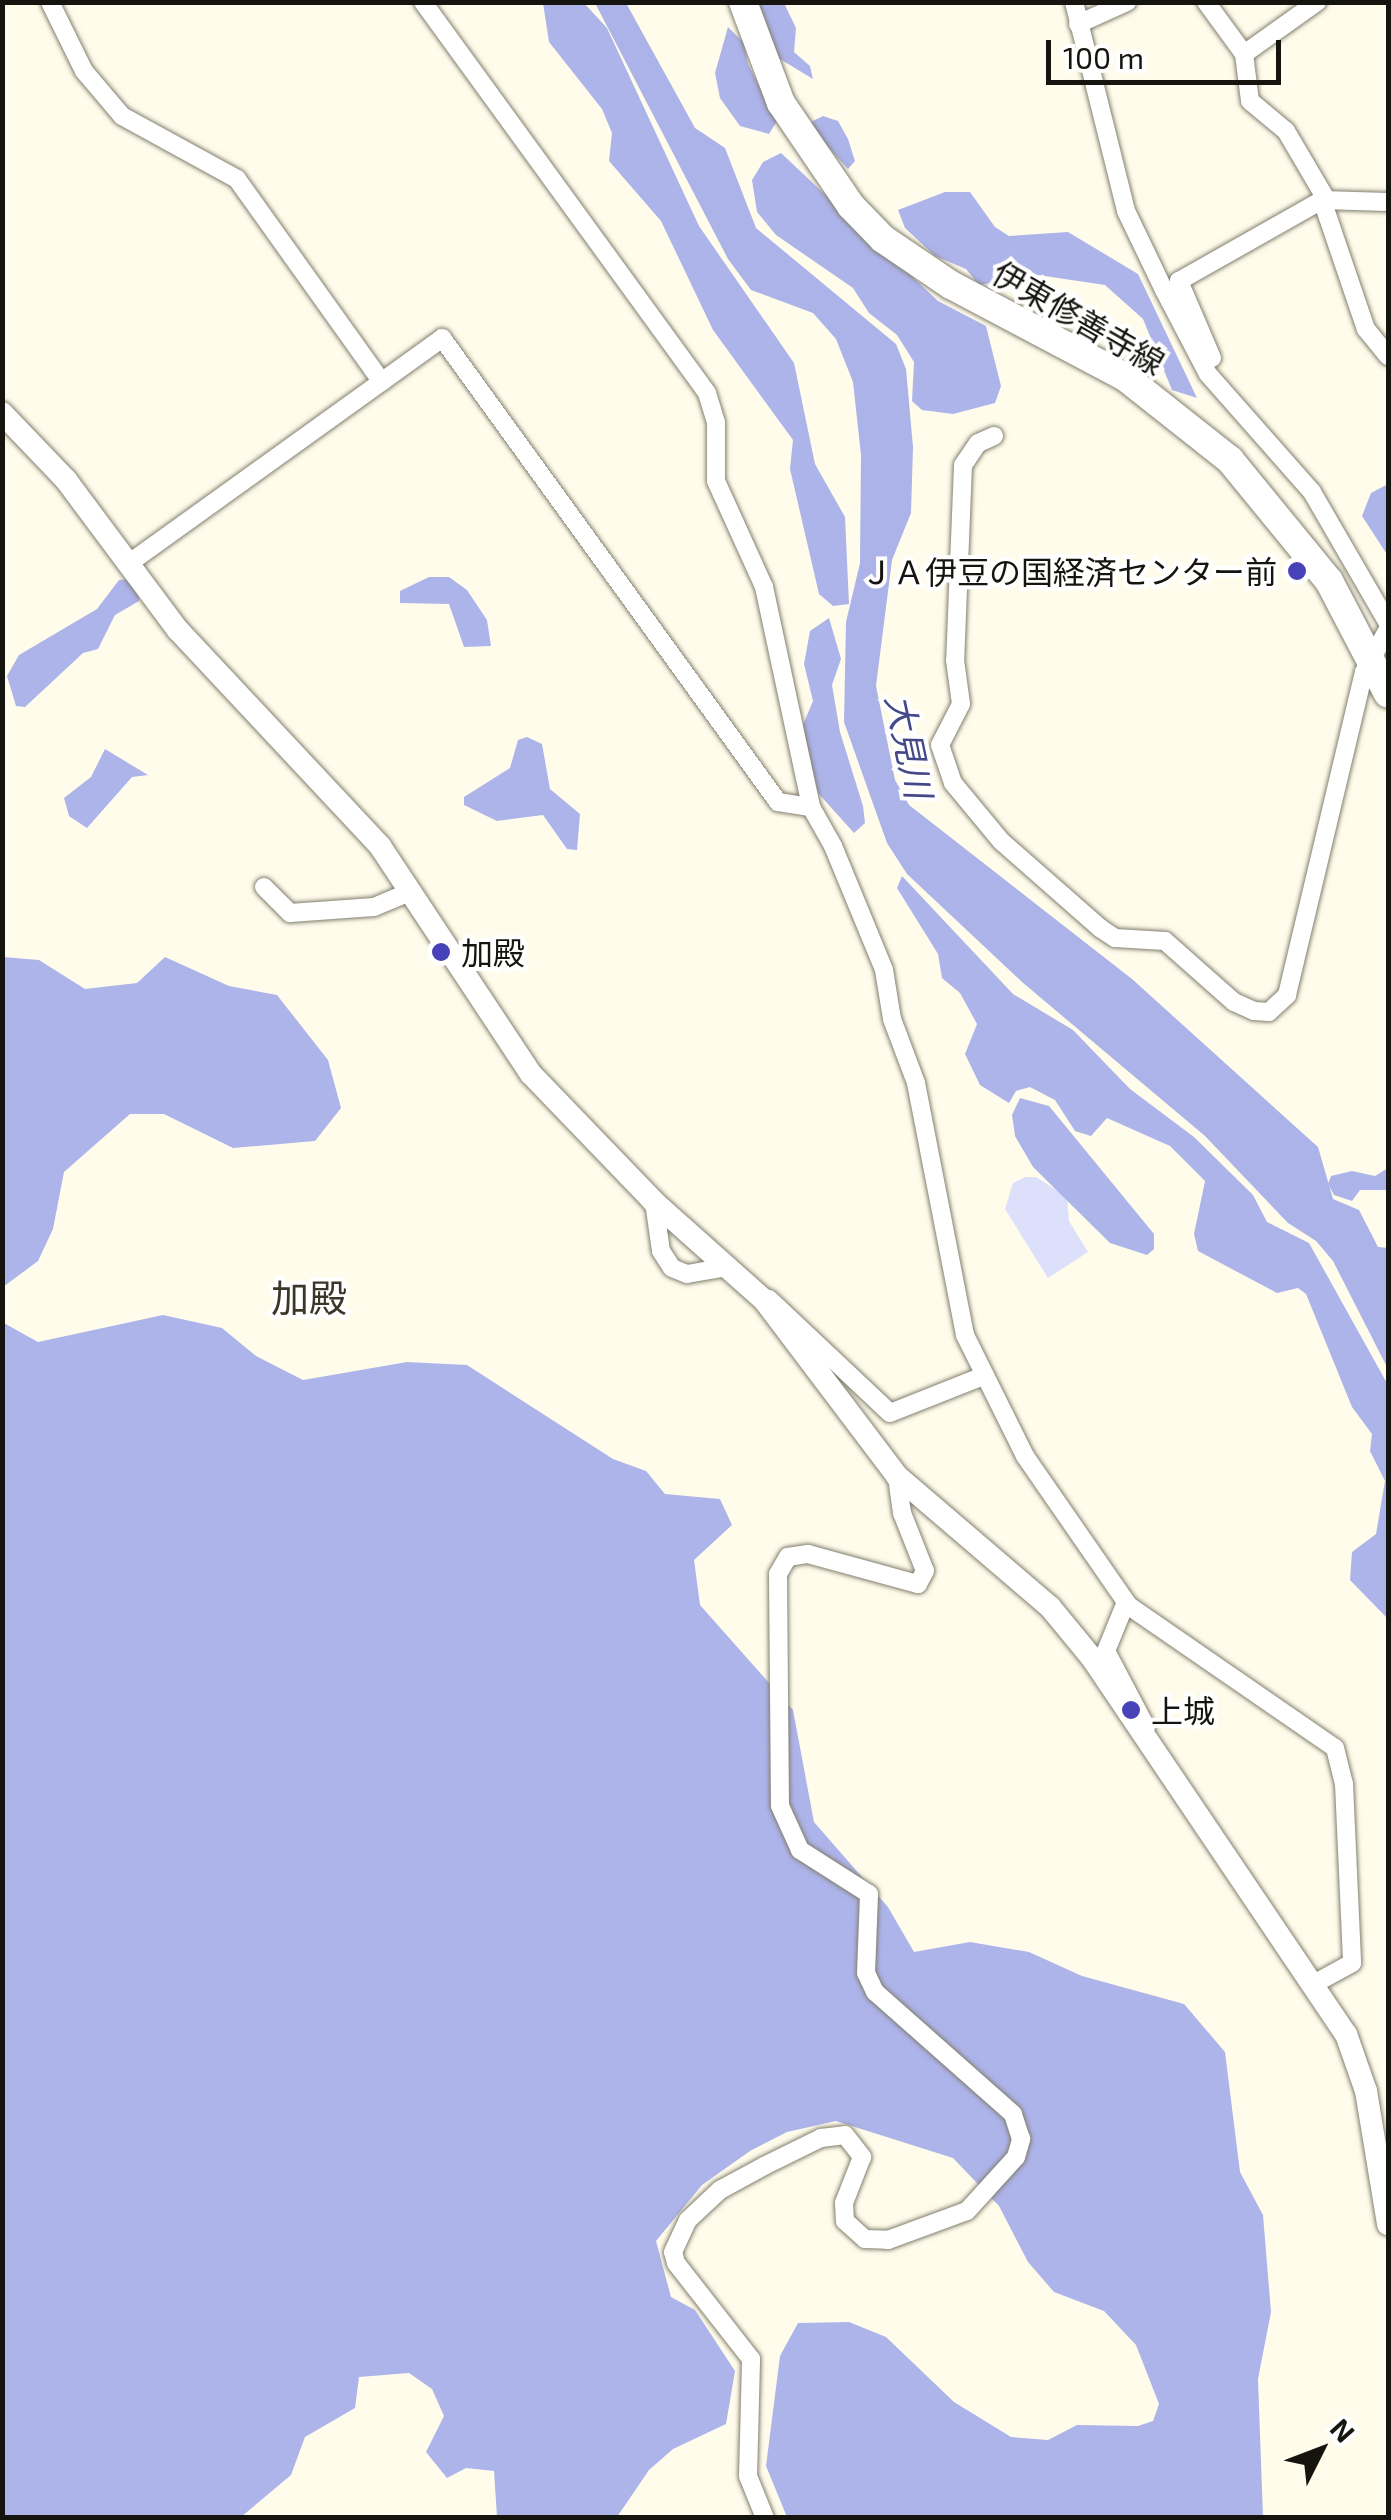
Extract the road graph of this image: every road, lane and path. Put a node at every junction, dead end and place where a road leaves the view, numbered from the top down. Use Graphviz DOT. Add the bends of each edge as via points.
graph roads {
  1 [pos="50,2"];
  2 [pos="423,2"];
  3 [pos="1074,2"];
  4 [pos="1127,2"];
  5 [pos="1206,2"];
  6 [pos="1316,2"];
  7 [pos="745,3"];
  8 [pos="1078,24"];
  9 [pos="1244,54"];
  10 [pos="1324,200"];
  11 [pos="1388,202"];
  12 [pos="1388,356"];
  13 [pos="1208,374"];
  14 [pos="382,382"];
  15 [pos="2,412"];
  16 [pos="994,436"];
  17 [pos="128,564"];
  18 [pos="1383,635"];
  19 [pos="1388,694"];
  20 [pos="811,807"];
  21 [pos="264,887"];
  22 [pos="412,891"];
  23 [pos="654,1202"];
  24 [pos="726,1267"];
  25 [pos="760,1295"];
  26 [pos="981,1377"];
  27 [pos="897,1476"];
  28 [pos="1126,1602"];
  29 [pos="1143,1735"];
  30 [pos="1312,1985"];
  31 [pos="1385,2174"];
  32 [pos="1388,2224"];
  33 [pos="765,2518"];
  1 -- 14 [label="street" via="84,71 122,116 237,179"];
  2 -- 20 [label="street" via="707,394 716,423 716,481 764,586"];
  3 -- 8 [label="street"];
  4 -- 8 [label="street"];
  5 -- 9 [label="street"];
  6 -- 9 [label="street"];
  7 -- 18 [label="main road, 伊東修善寺線" via="781,103 851,206 884,239 951,284 1125,378 1184,421 1291,527"];
  8 -- 13 [label="street" via="1126,210"];
  9 -- 10 [label="street" via="1250,101 1286,131"];
  10 -- 11 [label="street"];
  10 -- 12 [label="street" via="1366,329"];
  10 -- 13 [label="street" via="1179,281 1216,367"];
  13 -- 18 [label="street" via="1312,492"];
  14 -- 17 [label="street"];
  14 -- 20 [label="street" via="442,338 778,802"];
  15 -- 17 [label="street" via="66,480"];
  16 -- 18 [label="street" via="978,443 963,465 955,660 961,704 940,745 953,783 1001,841 1100,928 1116,938 1165,941 1234,1002 1254,1011 1269,1012 1287,995"];
  17 -- 22 [label="street" via="207,662 380,846"];
  18 -- 19 [label="main road, 伊東修善寺線"];
  20 -- 26 [label="street" via="848,876 884,970 924,1121 965,1335"];
  21 -- 22 [label="street" via="290,913 374,907"];
  22 -- 23 [label="street" via="530,1074"];
  23 -- 24 [label="street"];
  23 -- 24 [label="street" via="661,1251 672,1268 687,1274"];
  24 -- 25 [label="street"];
  25 -- 26 [label="street" via="791,1316 890,1413"];
  25 -- 27 [label="street"];
  26 -- 28 [label="street" via="1025,1456"];
  27 -- 29 [label="street" via="1050,1607"];
  27 -- 33 [label="street" via="902,1512 925,1572 918,1584 808,1554 788,1557 778,1574 780,1806 800,1850 869,1894 866,1973 875,1992 1013,2114 1021,2140 1016,2158 966,2211 888,2240 865,2239 845,2222 844,2203 862,2157 855,2140 836,2134 720,2190 688,2220 673,2252 676,2262 750,2358 748,2476"];
  28 -- 29 [label="street" via="1106,1651 1146,1723"];
  28 -- 30 [label="street" via="1222,1676 1336,1748 1344,1784 1352,1963"];
  29 -- 30 [label="street"];
  30 -- 31 [label="street" via="1356,2056"];
  31 -- 32 [label="street"];
}
